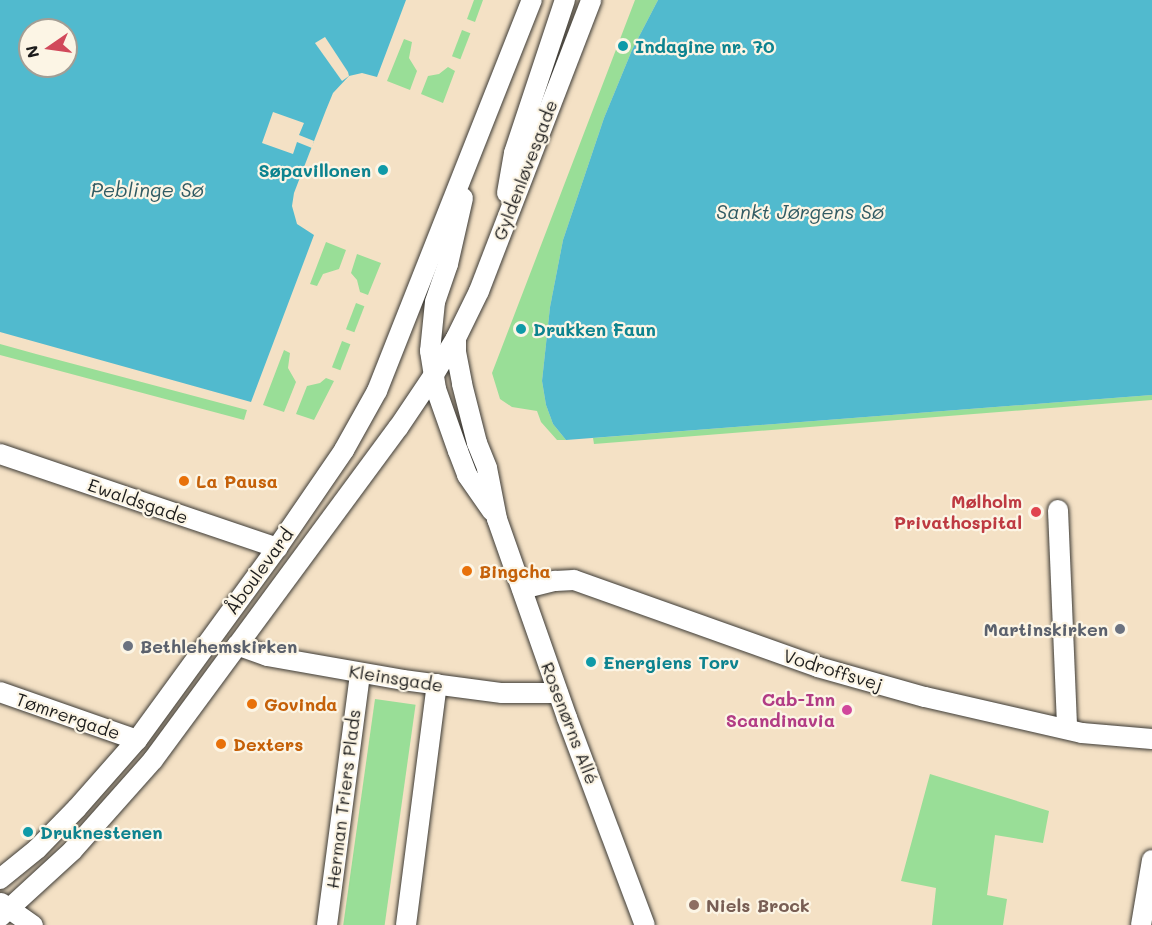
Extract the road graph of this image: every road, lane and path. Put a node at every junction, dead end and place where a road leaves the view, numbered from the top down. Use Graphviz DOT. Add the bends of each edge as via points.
graph roads {
  1 [pos="525,0"];
  2 [pos="532,0"];
  3 [pos="565,0"];
  4 [pos="591,0"];
  5 [pos="521,23"];
  6 [pos="476,137"];
  7 [pos="498,241"];
  8 [pos="456,338"];
  9 [pos="433,376"];
  10 [pos="0,454"];
  11 [pos="1058,510"];
  12 [pos="497,519"];
  13 [pos="277,548"];
  14 [pos="522,589"];
  15 [pos="237,645"];
  16 [pos="360,673"];
  17 [pos="437,684"];
  18 [pos="0,692"];
  19 [pos="558,693"];
  20 [pos="1067,729"];
  21 [pos="1152,739"];
  22 [pos="137,740"];
  23 [pos="1152,860"];
  24 [pos="0,879"];
  25 [pos="3,909"];
  26 [pos="33,925"];
  27 [pos="327,925"];
  28 [pos="406,925"];
  29 [pos="645,925"];
  30 [pos="1141,925"];
  1 -- 5 [label="street"];
  2 -- 5 [label="street"];
  3 -- 7 [label="street" via="514,153"];
  4 -- 7 [label="street, Gyldenløvesgade"];
  5 -- 6 [label="street"];
  6 -- 9 [label="street, Rosenørns Allé" via="448,264 431,320"];
  6 -- 13 [label="street, Åboulevard" via="367,410"];
  7 -- 8 [label="street, Gyldenløvesgade"];
  8 -- 9 [label="street, Gyldenløvesgade"];
  8 -- 12 [label="street, Rosenørns Allé" via="462,384 487,468"];
  9 -- 12 [label="street, Rosenørns Allé" via="468,475"];
  9 -- 15 [label="street, Åboulevard"];
  10 -- 13 [label="street, Ewaldsgade"];
  11 -- 20 [label="street"];
  12 -- 14 [label="street, Rosenørns Allé"];
  13 -- 22 [label="street, Åboulevard"];
  14 -- 19 [label="street, Rosenørns Allé"];
  14 -- 20 [label="street, Vodroffsvej" via="574,580 819,667 925,697"];
  15 -- 16 [label="street, Kleinsgade" via="267,656"];
  15 -- 25 [label="street, Åboulevard" via="116,804 54,870"];
  16 -- 17 [label="street, Kleinsgade"];
  16 -- 27 [label="street, Herman Triers Plads"];
  17 -- 19 [label="street, Kleinsgade" via="502,693"];
  17 -- 28 [label="street"];
  18 -- 22 [label="street, Tømrergade"];
  19 -- 29 [label="street, Rosenørns Allé"];
  20 -- 21 [label="street, Vodroffsvej"];
  22 -- 24 [label="street, Åboulevard" via="37,849"];
  23 -- 30 [label="street"];
  25 -- 26 [label="street"];
}
